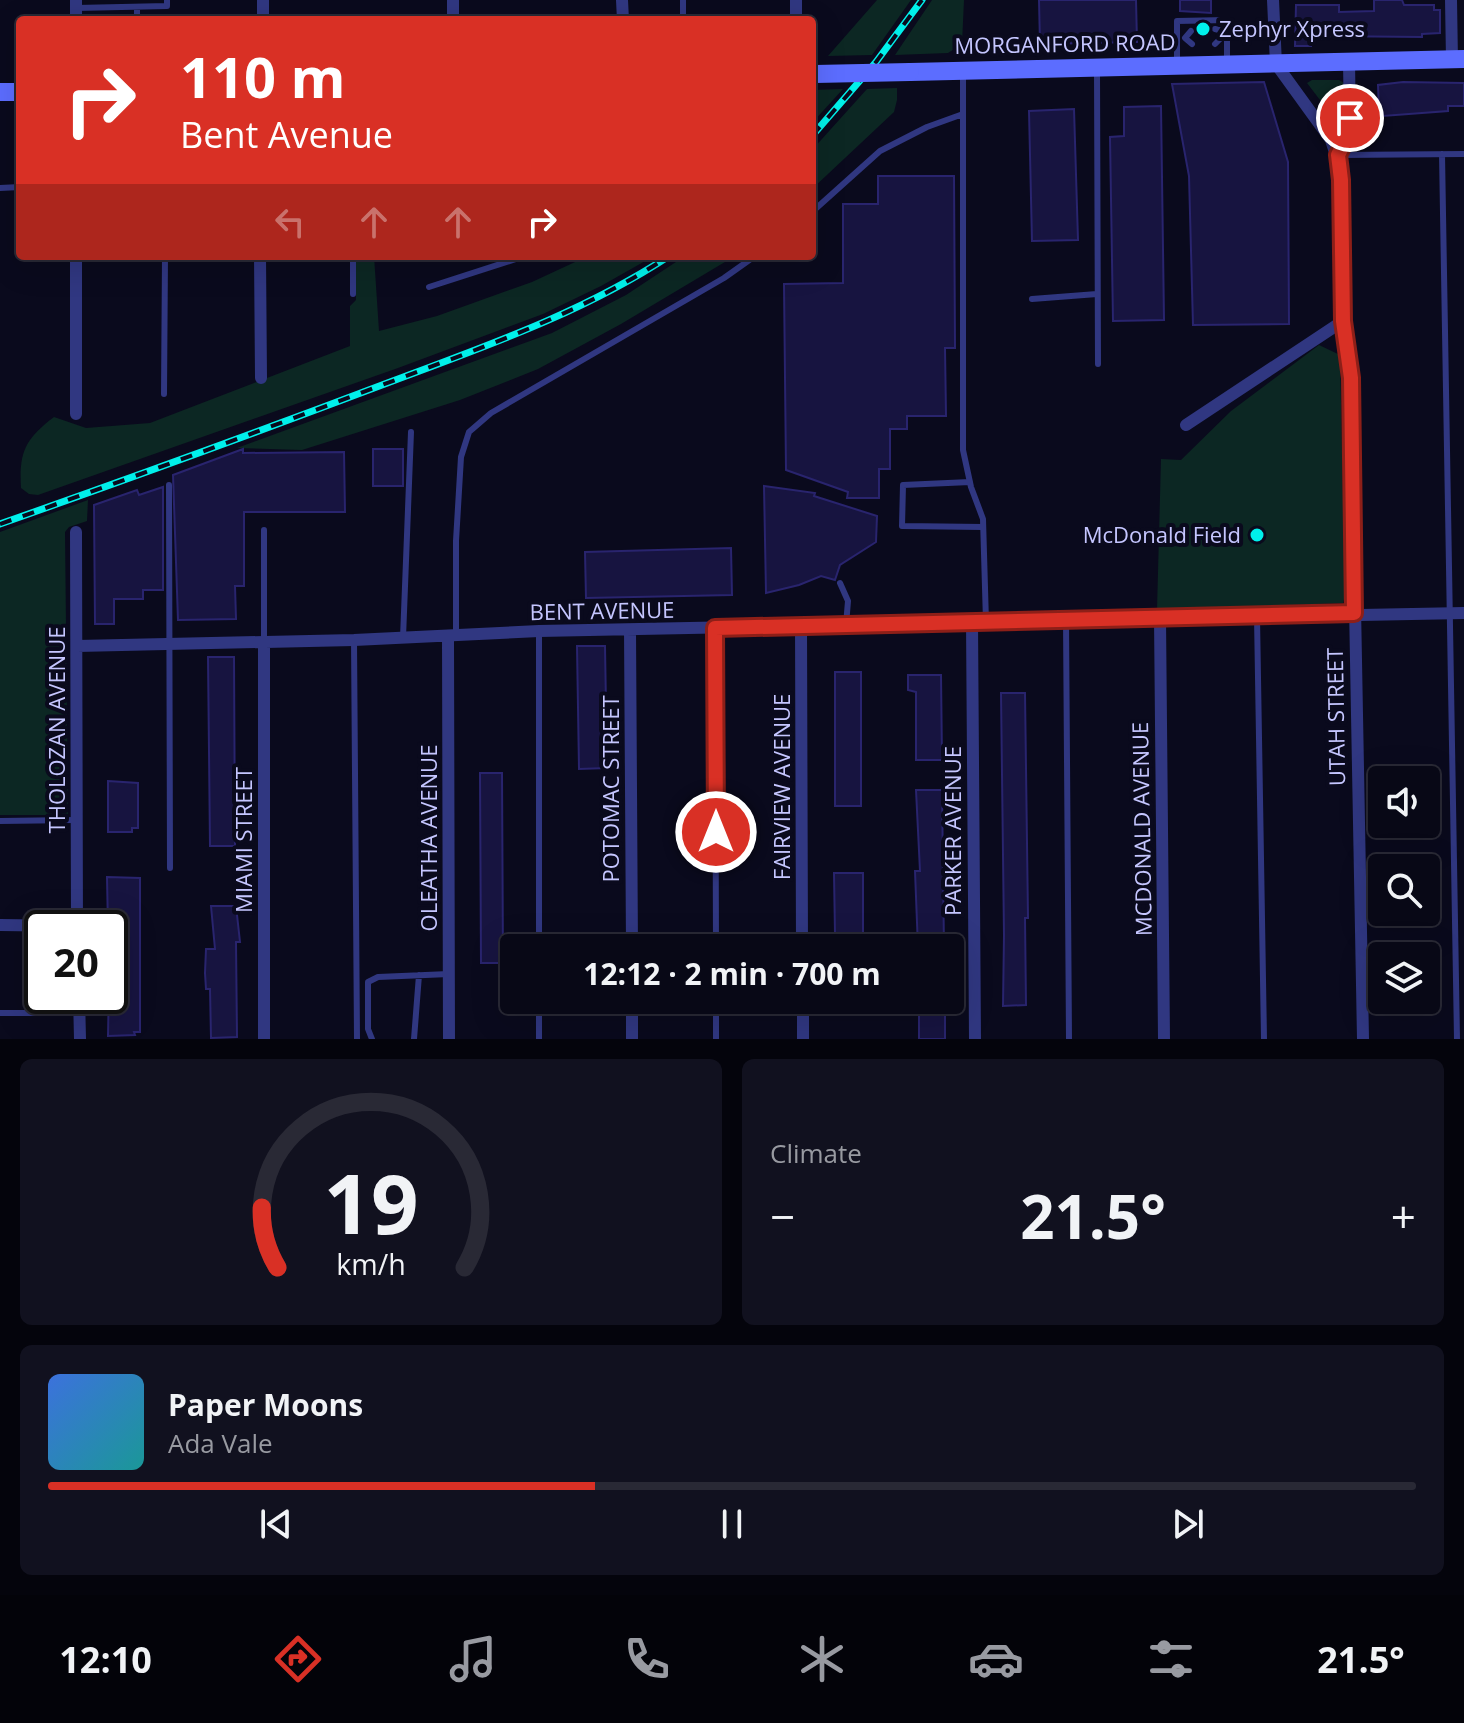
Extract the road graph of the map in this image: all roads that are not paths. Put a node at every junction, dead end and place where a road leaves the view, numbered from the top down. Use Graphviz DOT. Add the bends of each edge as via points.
graph roads {
  1 [pos="167,0"];
  2 [pos="1273,0"];
  3 [pos="1451,0"];
  4 [pos="137,7"];
  5 [pos="76,9"];
  6 [pos="137,16"];
  7 [pos="1215,29"];
  8 [pos="1191,31"];
  9 [pos="1273,31"];
  10 [pos="1227,32"];
  11 [pos="1181,38"];
  12 [pos="1192,44"];
  13 [pos="1215,44"];
  14 [pos="1458,60"];
  15 [pos="1349,62"];
  16 [pos="1276,64"];
  17 [pos="1227,65"];
  18 [pos="1176,66"];
  19 [pos="1097,67"];
  20 [pos="963,70"];
  21 [pos="816,74"];
  22 [pos="963,114"];
  23 [pos="1442,154"];
  24 [pos="1464,154"];
  25 [pos="1338,155"];
  26 [pos="816,208"];
  27 [pos="76,260"];
  28 [pos="165,260"];
  29 [pos="260,260"];
  30 [pos="353,260"];
  31 [pos="513,260"];
  32 [pos="749,260"];
  33 [pos="429,287"];
  34 [pos="353,294"];
  35 [pos="1097,294"];
  36 [pos="1032,299"];
  37 [pos="1343,321"];
  38 [pos="1098,364"];
  39 [pos="261,378"];
  40 [pos="164,394"];
  41 [pos="76,414"];
  42 [pos="1186,425"];
  43 [pos="411,432"];
  44 [pos="970,482"];
  45 [pos="169,485"];
  46 [pos="983,527"];
  47 [pos="264,530"];
  48 [pos="76,532"];
  49 [pos="840,583"];
  50 [pos="1354,613"];
  51 [pos="1449,613"];
  52 [pos="1464,613"];
  53 [pos="1257,617"];
  54 [pos="1160,618"];
  55 [pos="1066,620"];
  56 [pos="979,622"];
  57 [pos="846,625"];
  58 [pos="801,626"];
  59 [pos="715,628"];
  60 [pos="630,630"];
  61 [pos="539,631"];
  62 [pos="452,637"];
  63 [pos="403,638"];
  64 [pos="354,640"];
  65 [pos="264,642"];
  66 [pos="171,644"];
  67 [pos="77,646"];
  68 [pos="77,820"];
  69 [pos="0,821"];
  70 [pos="170,868"];
  71 [pos="77,910"];
  72 [pos="0,925"];
  73 [pos="24,926"];
  74 [pos="539,934"];
  75 [pos="632,934"];
  76 [pos="716,934"];
  77 [pos="802,934"];
  78 [pos="449,974"];
  79 [pos="419,975"];
  80 [pos="0,1013"];
  81 [pos="24,1013"];
  82 [pos="79,1014"];
  83 [pos="539,1014"];
  84 [pos="632,1014"];
  85 [pos="716,1014"];
  86 [pos="803,1014"];
  87 [pos="80,1039"];
  88 [pos="264,1039"];
  89 [pos="357,1039"];
  90 [pos="372,1039"];
  91 [pos="414,1039"];
  92 [pos="449,1039"];
  93 [pos="539,1039"];
  94 [pos="632,1039"];
  95 [pos="716,1039"];
  96 [pos="803,1039"];
  97 [pos="975,1039"];
  98 [pos="1069,1039"];
  99 [pos="1164,1039"];
  100 [pos="1264,1039"];
  101 [pos="1363,1039"];
  102 [pos="1457,1039"];
  1 -- 4 [label="lane" via="167,6"];
  2 -- 9 [label="street"];
  3 -- 14 [label="street"];
  4 -- 5 [label="lane"];
  4 -- 6 [label="lane"];
  7 -- 10 [label="lane"];
  8 -- 11 [label="lane"];
  9 -- 10 [label="lane"];
  9 -- 16 [label="street"];
  10 -- 11 [label="lane" via="1226,20 1177,21"];
  10 -- 13 [label="lane"];
  10 -- 17 [label="lane"];
  11 -- 12 [label="lane"];
  11 -- 18 [label="lane"];
  14 -- 15 [label="street, MORGANFORD ROAD"];
  15 -- 16 [label="street, MORGANFORD ROAD"];
  15 -- 25 [label="street, UTAH STREET" via="1350,126"];
  16 -- 17 [label="street, MORGANFORD ROAD"];
  16 -- 25 [label="street"];
  17 -- 18 [label="street, MORGANFORD ROAD"];
  18 -- 19 [label="street, MORGANFORD ROAD"];
  19 -- 20 [label="street, MORGANFORD ROAD"];
  19 -- 35 [label="lane"];
  20 -- 21 [label="street, MORGANFORD ROAD, bridge"];
  20 -- 22 [label="lane"];
  22 -- 26 [label="lane" via="880,151"];
  22 -- 44 [label="lane" via="963,450"];
  23 -- 24 [label="lane"];
  23 -- 25 [label="lane"];
  23 -- 51 [label="lane"];
  25 -- 37 [label="street, UTAH STREET"];
  27 -- 41 [label="street"];
  28 -- 40 [label="lane"];
  29 -- 39 [label="street"];
  30 -- 34 [label="lane"];
  31 -- 33 [label="lane"];
  32 -- 62 [label="lane" via="513,399 469,432 461,457"];
  35 -- 36 [label="lane"];
  35 -- 38 [label="lane"];
  37 -- 42 [label="street"];
  37 -- 50 [label="street, UTAH STREET" via="1351,378"];
  43 -- 63 [label="lane"];
  44 -- 46 [label="lane"];
  44 -- 46 [label="lane" via="903,485 902,526"];
  45 -- 66 [label="lane"];
  46 -- 56 [label="lane"];
  47 -- 65 [label="lane"];
  48 -- 67 [label="street, THOLOZAN AVENUE"];
  49 -- 57 [label="lane" via="848,601"];
  50 -- 51 [label="street, BENT AVENUE"];
  50 -- 53 [label="street, BENT AVENUE"];
  50 -- 101 [label="street, UTAH STREET"];
  51 -- 52 [label="street, BENT AVENUE"];
  51 -- 102 [label="lane"];
  53 -- 54 [label="street, BENT AVENUE"];
  53 -- 100 [label="lane"];
  54 -- 55 [label="street, BENT AVENUE"];
  54 -- 99 [label="street, MCDONALD AVENUE"];
  55 -- 56 [label="street, BENT AVENUE"];
  55 -- 98 [label="lane"];
  56 -- 57 [label="street, BENT AVENUE"];
  56 -- 97 [label="street, PARKER AVENUE"];
  57 -- 58 [label="street, BENT AVENUE"];
  58 -- 59 [label="street, BENT AVENUE"];
  58 -- 77 [label="street, FAIRVIEW AVENUE"];
  59 -- 60 [label="street, BENT AVENUE"];
  59 -- 76 [label="lane"];
  60 -- 61 [label="street, BENT AVENUE"];
  60 -- 75 [label="street, POTOMAC STREET"];
  61 -- 62 [label="street, BENT AVENUE"];
  61 -- 74 [label="lane"];
  62 -- 63 [label="street, BENT AVENUE"];
  62 -- 78 [label="street, OLEATHA AVENUE"];
  63 -- 64 [label="street, BENT AVENUE"];
  64 -- 65 [label="street, BENT AVENUE"];
  64 -- 89 [label="lane"];
  65 -- 66 [label="street, BENT AVENUE"];
  65 -- 88 [label="street, MIAMI STREET"];
  66 -- 67 [label="street, BENT AVENUE"];
  66 -- 70 [label="lane"];
  67 -- 68 [label="street, THOLOZAN AVENUE"];
  68 -- 69 [label="lane"];
  68 -- 71 [label="street, THOLOZAN AVENUE"];
  72 -- 73 [label="street"];
  78 -- 79 [label="lane"];
  78 -- 92 [label="street, OLEATHA AVENUE"];
  79 -- 90 [label="lane" via="368,982"];
  79 -- 91 [label="lane"];
  80 -- 81 [label="lane"];
  82 -- 87 [label="street"];
  83 -- 93 [label="lane"];
  84 -- 94 [label="street"];
  85 -- 95 [label="lane"];
  86 -- 96 [label="street"];
}
